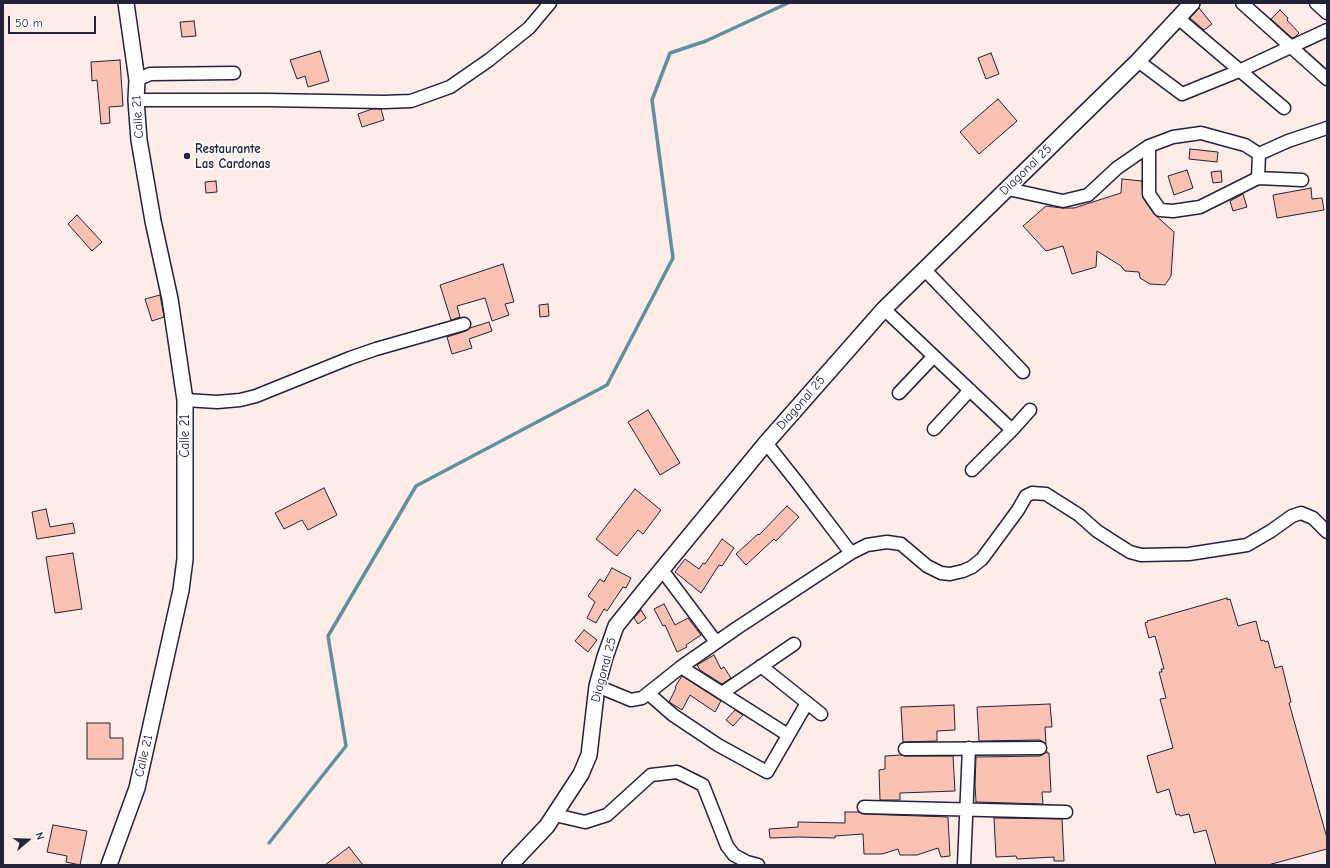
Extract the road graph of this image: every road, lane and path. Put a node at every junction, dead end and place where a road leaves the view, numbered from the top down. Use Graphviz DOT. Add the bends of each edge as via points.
graph roads {
  1 [pos="126,3"];
  2 [pos="550,3"];
  3 [pos="1192,3"];
  4 [pos="1242,3"];
  5 [pos="1316,3"];
  6 [pos="1327,13"];
  7 [pos="1178,18"];
  8 [pos="1327,30"];
  9 [pos="1290,47"];
  10 [pos="1138,61"];
  11 [pos="1239,71"];
  12 [pos="234,73"];
  13 [pos="1327,79"];
  14 [pos="137,80"];
  15 [pos="136,100"];
  16 [pos="1284,108"];
  17 [pos="1327,128"];
  18 [pos="1149,146"];
  19 [pos="1259,154"];
  20 [pos="1258,178"];
  21 [pos="1302,180"];
  22 [pos="1008,189"];
  23 [pos="924,269"];
  24 [pos="884,309"];
  25 [pos="464,324"];
  26 [pos="934,356"];
  27 [pos="1023,372"];
  28 [pos="970,390"];
  29 [pos="899,393"];
  30 [pos="185,400"];
  31 [pos="1030,410"];
  32 [pos="934,429"];
  33 [pos="1012,430"];
  34 [pos="766,444"];
  35 [pos="972,470"];
  36 [pos="1327,532"];
  37 [pos="851,553"];
  38 [pos="662,570"];
  39 [pos="716,642"];
  40 [pos="794,644"];
  41 [pos="761,666"];
  42 [pos="681,667"];
  43 [pos="597,686"];
  44 [pos="722,693"];
  45 [pos="649,694"];
  46 [pos="807,703"];
  47 [pos="821,714"];
  48 [pos="788,735"];
  49 [pos="969,748"];
  50 [pos="1040,748"];
  51 [pos="905,749"];
  52 [pos="864,807"];
  53 [pos="966,810"];
  54 [pos="1066,812"];
  55 [pos="555,815"];
  56 [pos="110,865"];
  57 [pos="510,865"];
  58 [pos="758,865"];
  59 [pos="964,865"];
  1 -- 14 [label="street, Calle 21"];
  2 -- 15 [label="street" via="529,28 476,70 450,87 411,100"];
  3 -- 7 [label="street, Diagonal 25"];
  4 -- 9 [label="street"];
  5 -- 6 [label="street"];
  7 -- 10 [label="street, Diagonal 25"];
  7 -- 11 [label="street"];
  8 -- 9 [label="street"];
  9 -- 11 [label="street"];
  9 -- 13 [label="street"];
  10 -- 11 [label="street" via="1182,94"];
  10 -- 22 [label="street, Diagonal 25"];
  11 -- 16 [label="street"];
  12 -- 14 [label="street" via="150,74"];
  14 -- 15 [label="street, Calle 21"];
  15 -- 30 [label="street, Calle 21" via="139,140 170,299"];
  17 -- 19 [label="street"];
  18 -- 19 [label="street" via="1173,137 1201,133 1245,145"];
  18 -- 20 [label="street" via="1149,194 1160,210 1200,207"];
  18 -- 22 [label="street" via="1117,168 1088,195 1064,201"];
  19 -- 20 [label="street"];
  20 -- 21 [label="street"];
  22 -- 23 [label="street, Diagonal 25"];
  23 -- 24 [label="street, Diagonal 25"];
  23 -- 27 [label="street"];
  24 -- 26 [label="street"];
  24 -- 34 [label="street, Diagonal 25"];
  25 -- 30 [label="street" via="350,358 256,396 217,402"];
  26 -- 28 [label="street"];
  26 -- 29 [label="street"];
  28 -- 32 [label="street"];
  28 -- 33 [label="street"];
  30 -- 56 [label="street, Calle 21" via="185,559 181,590 137,788"];
  31 -- 33 [label="street"];
  33 -- 35 [label="street"];
  34 -- 37 [label="street"];
  34 -- 38 [label="street, Diagonal 25"];
  36 -- 37 [label="street" via="1312,518 1301,513 1292,516 1247,545 1189,554 1141,555 1130,552 1114,542 1046,494 1032,493 1026,496 982,559 963,571 941,573 927,566 901,544 887,542 867,546"];
  37 -- 39 [label="street"];
  38 -- 39 [label="street"];
  38 -- 43 [label="street, Diagonal 25" via="616,626"];
  39 -- 42 [label="street"];
  40 -- 41 [label="street"];
  41 -- 44 [label="street"];
  41 -- 46 [label="street"];
  42 -- 44 [label="street"];
  42 -- 45 [label="street"];
  43 -- 45 [label="street" via="631,700"];
  43 -- 55 [label="street, Diagonal 25" via="589,755 581,774"];
  44 -- 48 [label="street"];
  45 -- 48 [label="street" via="673,715 767,772"];
  46 -- 47 [label="street"];
  46 -- 48 [label="street"];
  49 -- 50 [label="street"];
  49 -- 51 [label="street"];
  49 -- 53 [label="street"];
  52 -- 53 [label="street"];
  53 -- 54 [label="street"];
  53 -- 59 [label="street"];
  55 -- 57 [label="street, Diagonal 25"];
  55 -- 58 [label="street" via="585,822 607,815 650,775 677,772 703,785 727,846 734,855"];
}
